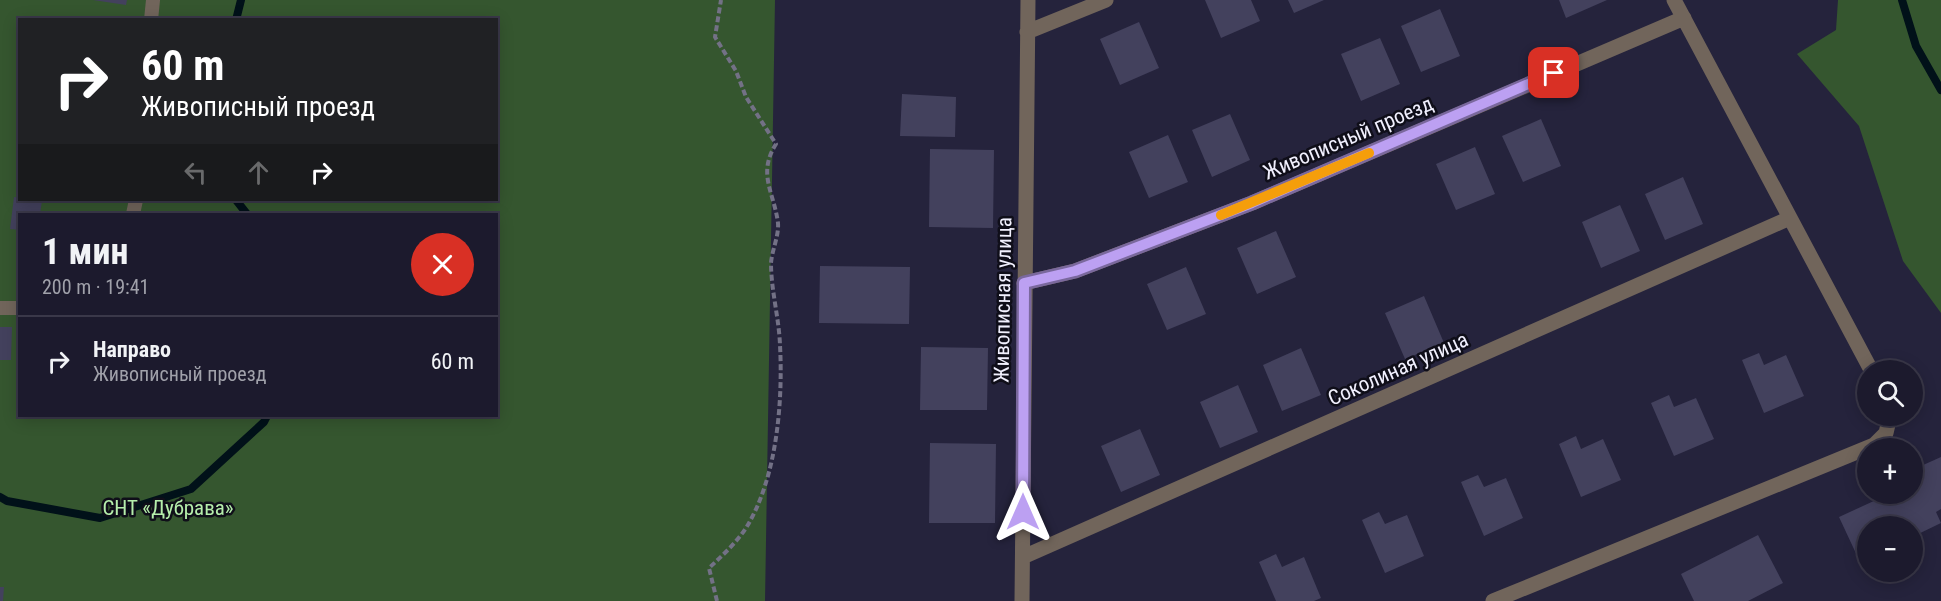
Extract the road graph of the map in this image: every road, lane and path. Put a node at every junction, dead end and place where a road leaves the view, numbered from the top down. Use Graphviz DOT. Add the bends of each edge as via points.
graph roads {
  1 [pos="153,0"];
  2 [pos="721,0"];
  3 [pos="1028,0"];
  4 [pos="1106,0"];
  5 [pos="1674,0"];
  6 [pos="151,18"];
  7 [pos="1684,18"];
  8 [pos="1028,32"];
  9 [pos="1790,218"];
  10 [pos="1024,283"];
  11 [pos="0,308"];
  12 [pos="18,308"];
  13 [pos="1866,360"];
  14 [pos="1888,426"];
  15 [pos="1023,558"];
  16 [pos="717,601"];
  17 [pos="1022,601"];
  18 [pos="1492,601"];
  1 -- 6 [label="lane"];
  2 -- 16 [label="path" via="715,37 776,144 767,158 766,177 778,225 771,263 780,345 781,416 774,453 746,528 709,568"];
  3 -- 8 [label="street, Живописная улица"];
  4 -- 8 [label="street"];
  5 -- 7 [label="street"];
  7 -- 9 [label="street"];
  7 -- 10 [label="street, Живописный проезд" via="1252,203 1075,271"];
  8 -- 10 [label="street, Живописная улица"];
  9 -- 13 [label="street"];
  9 -- 15 [label="street, Соколиная улица"];
  10 -- 15 [label="street, Живописная улица"];
  11 -- 12 [label="lane"];
  14 -- 18 [label="street" via="1874,445"];
  15 -- 17 [label="street, Живописная улица"];
}
